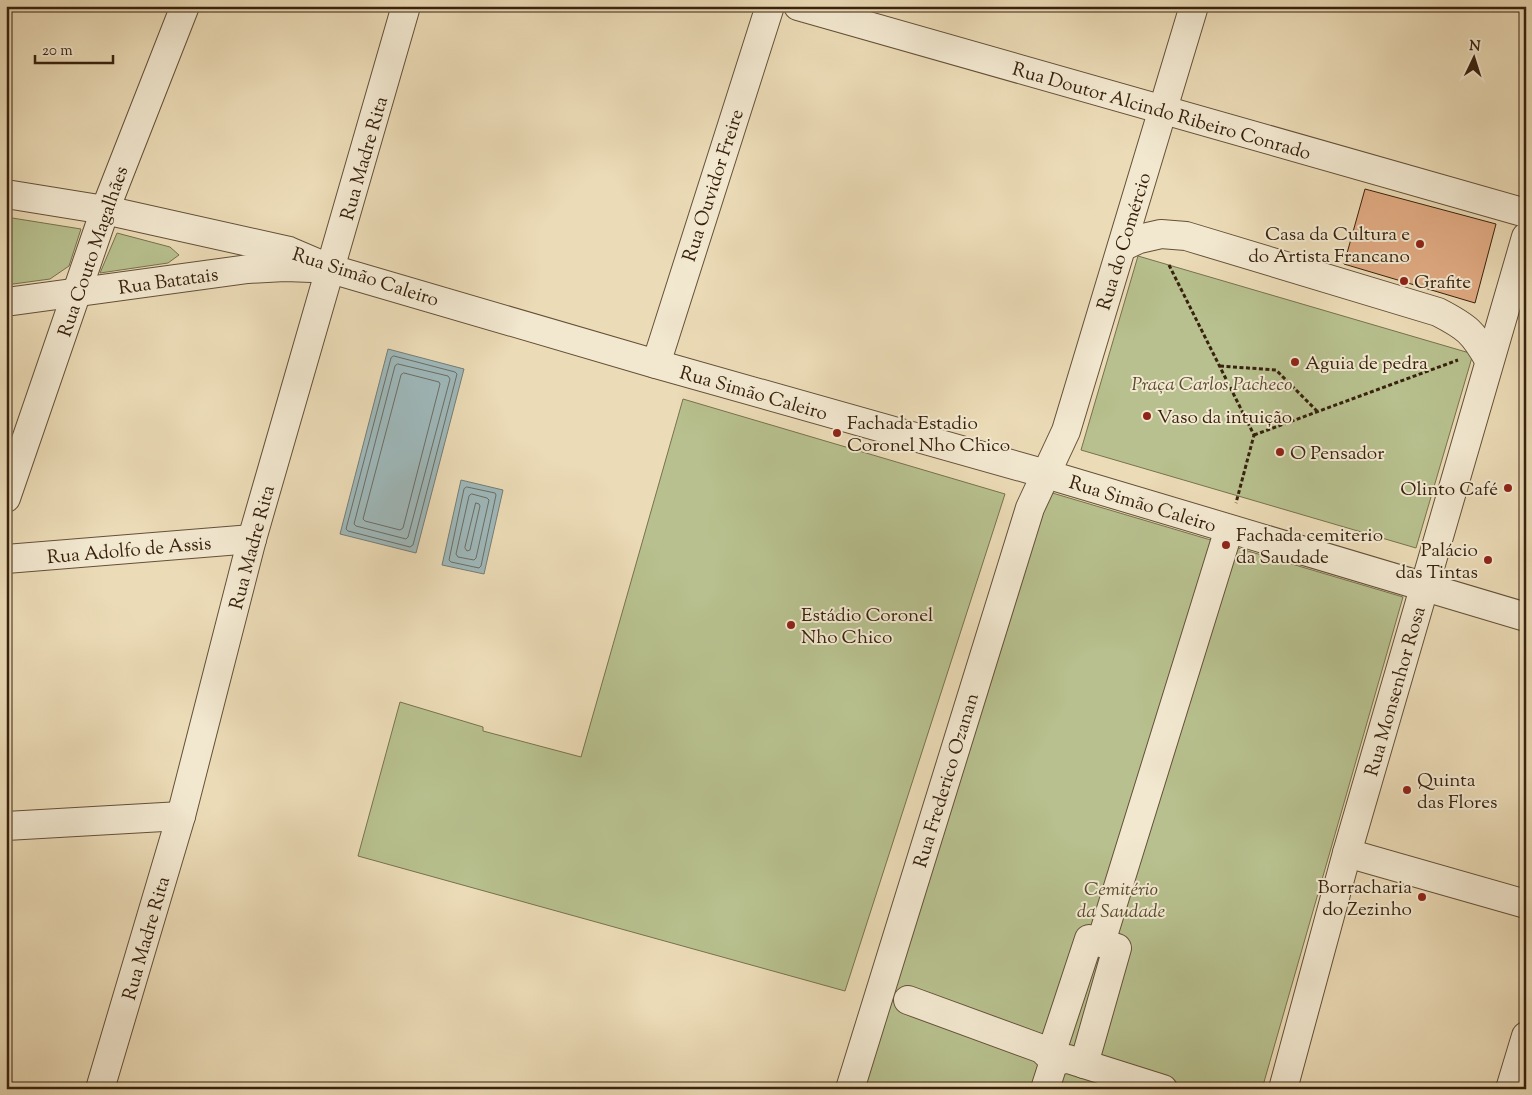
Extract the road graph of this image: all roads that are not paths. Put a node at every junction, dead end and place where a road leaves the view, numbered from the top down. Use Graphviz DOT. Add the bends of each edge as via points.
graph roads {
  1 [pos="185,6"];
  2 [pos="406,6"];
  3 [pos="770,6"];
  4 [pos="798,6"];
  5 [pos="1194,6"];
  6 [pos="1162,110"];
  7 [pos="6,194"];
  8 [pos="105,210"];
  9 [pos="1526,212"];
  10 [pos="1526,238"];
  11 [pos="1122,247"];
  12 [pos="331,269"];
  13 [pos="78,292"];
  14 [pos="6,302"];
  15 [pos="1476,359"];
  16 [pos="656,364"];
  17 [pos="1046,474"];
  18 [pos="6,498"];
  19 [pos="1229,529"];
  20 [pos="252,539"];
  21 [pos="6,559"];
  22 [pos="1424,587"];
  23 [pos="1526,617"];
  24 [pos="181,816"];
  25 [pos="6,826"];
  26 [pos="1347,854"];
  27 [pos="1526,904"];
  28 [pos="1101,942"];
  29 [pos="908,1000"];
  30 [pos="1526,1036"];
  31 [pos="1052,1059"];
  32 [pos="1084,1064"];
  33 [pos="100,1089"];
  34 [pos="850,1089"];
  35 [pos="1045,1089"];
  36 [pos="1163,1089"];
  37 [pos="1283,1089"];
  38 [pos="1510,1089"];
  1 -- 8 [label="street, Rua Couto Magalhães"];
  2 -- 12 [label="street, Rua Madre Rita"];
  3 -- 16 [label="street, Rua Ouvidor Freire"];
  4 -- 6 [label="street, Rua Doutor Alcindo Ribeiro Conrado"];
  5 -- 6 [label="street, Rua do Comércio"];
  6 -- 9 [label="street, Rua Doutor Alcindo Ribeiro Conrado"];
  6 -- 11 [label="street, Rua do Comércio"];
  7 -- 8 [label="street, Rua Simão Caleiro"];
  8 -- 12 [label="street, Rua Simão Caleiro" via="290,251"];
  8 -- 13 [label="street, Rua Couto Magalhães"];
  10 -- 15 [label="street, Rua Monsenhor Rosa"];
  11 -- 15 [label="street" via="1161,234 1186,236 1438,312 1463,325 1478,341"];
  11 -- 17 [label="street, Rua do Comércio" via="1066,431"];
  12 -- 13 [label="street, Rua Batatais" via="248,269"];
  12 -- 16 [label="street, Rua Simão Caleiro"];
  12 -- 20 [label="street, Rua Madre Rita"];
  13 -- 14 [label="street, Rua Batatais"];
  13 -- 18 [label="street, Rua Couto Magalhães"];
  15 -- 22 [label="street, Rua Monsenhor Rosa"];
  16 -- 17 [label="street, Rua Simão Caleiro"];
  17 -- 19 [label="street, Rua Simão Caleiro"];
  17 -- 34 [label="street, Rua Frederico Ozanan" via="1030,508"];
  19 -- 22 [label="street, Rua Simão Caleiro"];
  19 -- 28 [label="street"];
  20 -- 21 [label="street, Rua Adolfo de Assis"];
  20 -- 24 [label="street, Rua Madre Rita"];
  22 -- 23 [label="street, Rua Simão Caleiro"];
  22 -- 26 [label="street, Rua Monsenhor Rosa"];
  24 -- 25 [label="street"];
  24 -- 33 [label="street, Rua Madre Rita"];
  26 -- 27 [label="street"];
  26 -- 37 [label="street, Rua Monsenhor Rosa"];
  28 -- 31 [label="street" via="1089,939"];
  28 -- 32 [label="street" via="1117,948"];
  29 -- 31 [label="street" via="1042,1049"];
  30 -- 38 [label="street"];
  31 -- 32 [label="street" via="1068,1058"];
  31 -- 35 [label="street"];
  32 -- 36 [label="street"];
}
